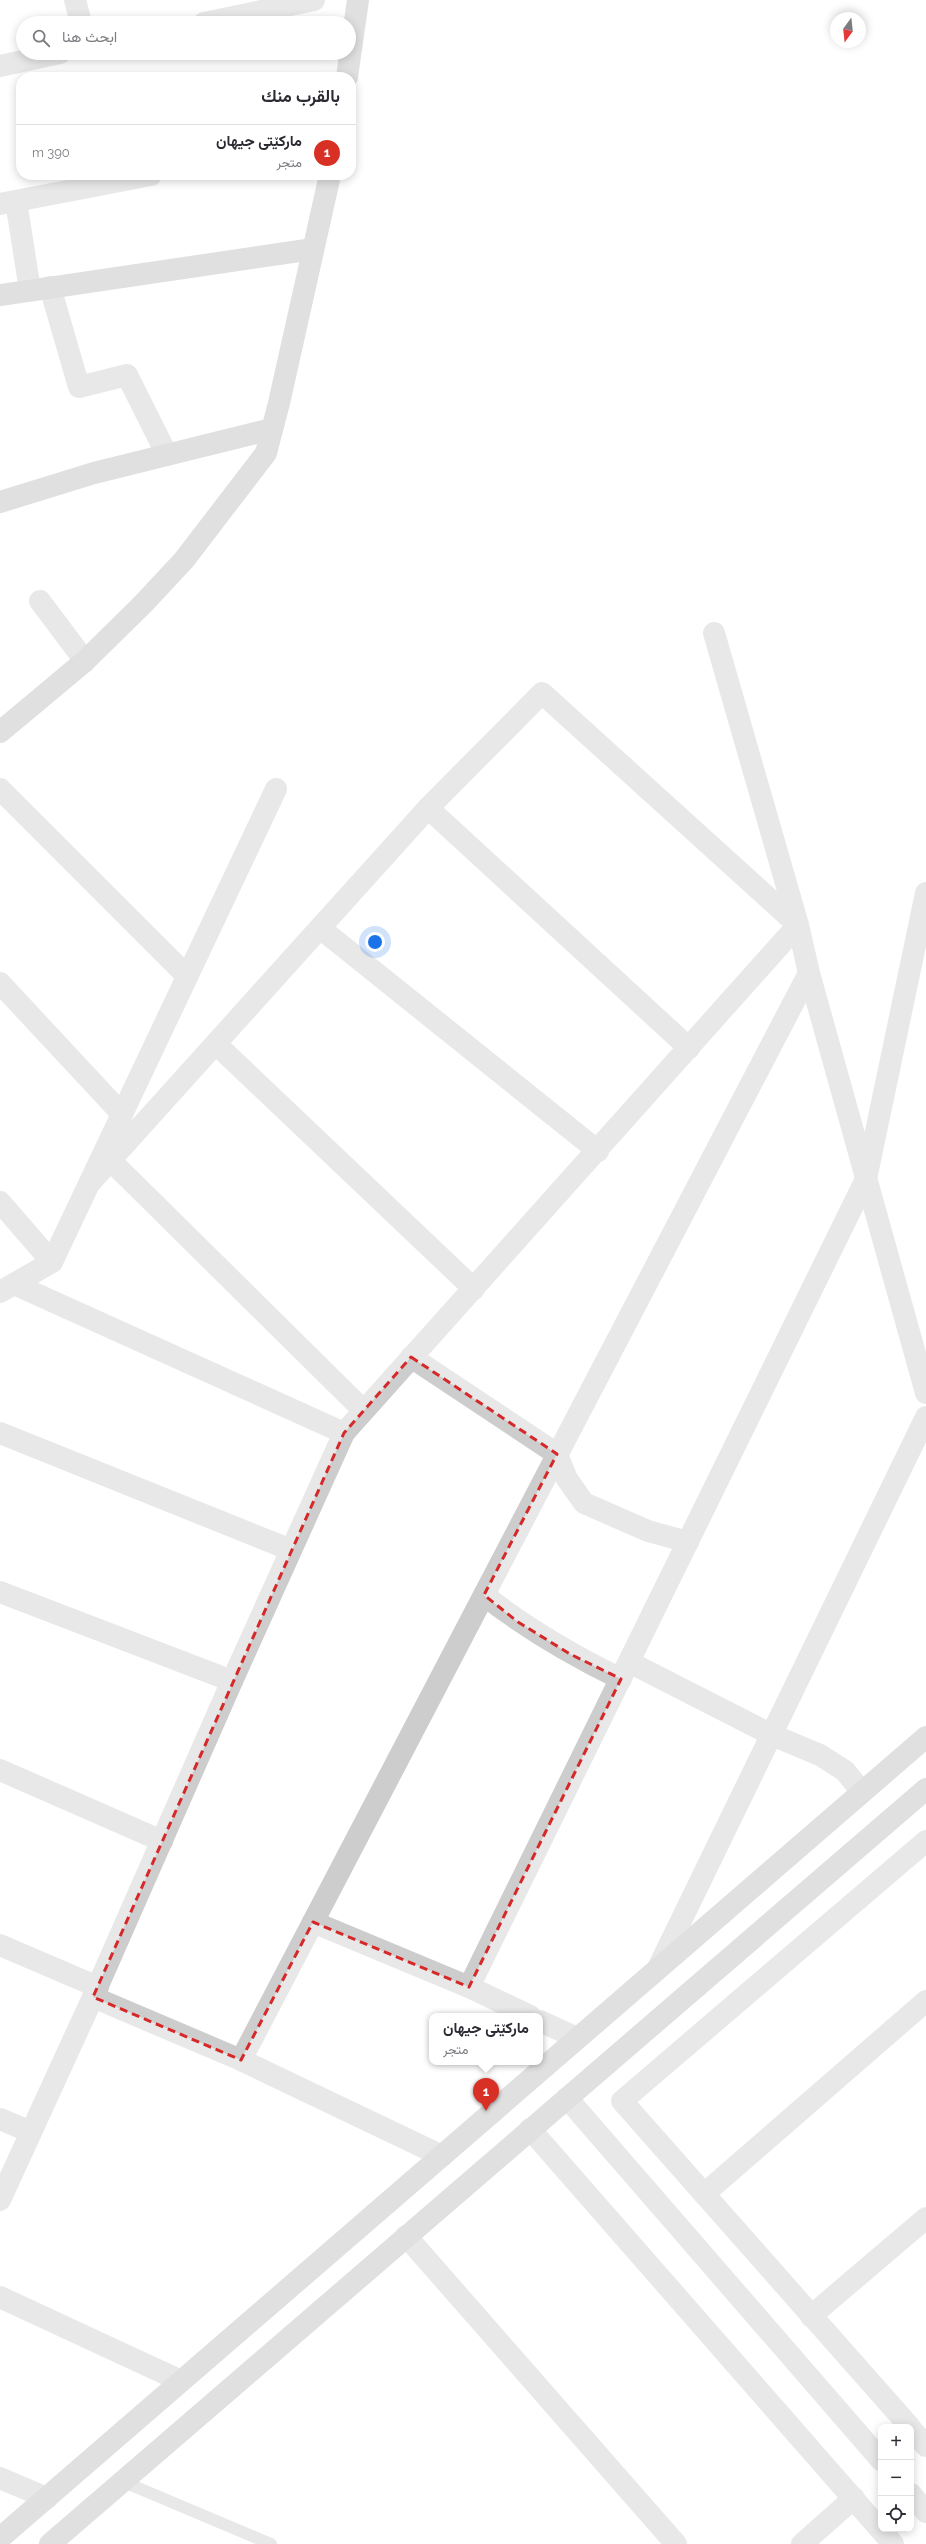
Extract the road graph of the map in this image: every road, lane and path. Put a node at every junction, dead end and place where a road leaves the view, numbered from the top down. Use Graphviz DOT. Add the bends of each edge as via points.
graph roads {
  1 [pos="76,0"];
  2 [pos="314,0"];
  3 [pos="358,0"];
  4 [pos="79,16"];
  5 [pos="237,16"];
  6 [pos="356,16"];
  7 [pos="28,60"];
  8 [pos="349,60"];
  9 [pos="0,66"];
  10 [pos="348,72"];
  11 [pos="125,180"];
  12 [pos="329,180"];
  13 [pos="8,203"];
  14 [pos="313,249"];
  15 [pos="40,289"];
  16 [pos="0,295"];
  17 [pos="272,429"];
  18 [pos="167,455"];
  19 [pos="0,502"];
  20 [pos="40,601"];
  21 [pos="714,633"];
  22 [pos="85,660"];
  23 [pos="0,732"];
  24 [pos="0,789"];
  25 [pos="276,789"];
  26 [pos="428,808"];
  27 [pos="926,893"];
  28 [pos="798,925"];
  29 [pos="320,928"];
  30 [pos="809,973"];
  31 [pos="187,976"];
  32 [pos="0,983"];
  33 [pos="216,1044"];
  34 [pos="689,1048"];
  35 [pos="122,1114"];
  36 [pos="598,1151"];
  37 [pos="107,1157"];
  38 [pos="866,1179"];
  39 [pos="0,1202"];
  40 [pos="52,1262"];
  41 [pos="7,1288"];
  42 [pos="474,1289"];
  43 [pos="411,1357"];
  44 [pos="926,1393"];
  45 [pos="363,1410"];
  46 [pos="926,1417"];
  47 [pos="0,1433"];
  48 [pos="344,1433"];
  49 [pos="557,1454"];
  50 [pos="688,1542"];
  51 [pos="291,1550"];
  52 [pos="0,1592"];
  53 [pos="484,1595"];
  54 [pos="625,1671"];
  55 [pos="232,1681"];
  56 [pos="772,1735"];
  57 [pos="926,1737"];
  58 [pos="0,1770"];
  59 [pos="926,1789"];
  60 [pos="862,1792"];
  61 [pos="162,1841"];
  62 [pos="926,1841"];
  63 [pos="313,1922"];
  64 [pos="0,1946"];
  65 [pos="658,1968"];
  66 [pos="469,1987"];
  67 [pos="96,1992"];
  68 [pos="926,2001"];
  69 [pos="524,2013"];
  70 [pos="543,2022"];
  71 [pos="577,2038"];
  72 [pos="241,2060"];
  73 [pos="567,2098"];
  74 [pos="0,2119"];
  75 [pos="530,2129"];
  76 [pos="31,2132"];
  77 [pos="442,2156"];
  78 [pos="704,2194"];
  79 [pos="0,2200"];
  80 [pos="926,2218"];
  81 [pos="406,2236"];
  82 [pos="0,2296"];
  83 [pos="812,2316"];
  84 [pos="181,2381"];
  85 [pos="906,2424"];
  86 [pos="914,2432"];
  87 [pos="926,2445"];
  88 [pos="878,2457"];
  89 [pos="0,2478"];
  90 [pos="124,2482"];
  91 [pos="913,2496"];
  92 [pos="46,2498"];
  93 [pos="854,2498"];
  94 [pos="926,2512"];
  95 [pos="0,2538"];
  96 [pos="50,2544"];
  97 [pos="271,2544"];
  98 [pos="676,2544"];
  99 [pos="802,2544"];
  100 [pos="893,2544"];
  1 -- 4 [label="street"];
  2 -- 5 [label="street"];
  3 -- 6 [label="street"];
  7 -- 9 [label="street"];
  8 -- 10 [label="street"];
  11 -- 13 [label="street"];
  12 -- 14 [label="street"];
  13 -- 15 [label="street"];
  14 -- 15 [label="street"];
  14 -- 17 [label="street"];
  15 -- 16 [label="street"];
  15 -- 18 [label="street" via="79,387 127,375"];
  17 -- 18 [label="street"];
  17 -- 22 [label="street" via="266,453 184,560"];
  18 -- 19 [label="street" via="94,473"];
  20 -- 22 [label="street"];
  21 -- 28 [label="street"];
  22 -- 23 [label="street"];
  24 -- 31 [label="street"];
  25 -- 31 [label="street"];
  26 -- 28 [label="street" via="542,693"];
  26 -- 29 [label="street"];
  26 -- 34 [label="street"];
  27 -- 38 [label="street"];
  28 -- 30 [label="street"];
  28 -- 34 [label="street"];
  29 -- 33 [label="street"];
  29 -- 36 [label="street"];
  30 -- 38 [label="street"];
  30 -- 49 [label="street"];
  31 -- 35 [label="street"];
  32 -- 35 [label="street"];
  33 -- 37 [label="street"];
  33 -- 42 [label="street"];
  34 -- 36 [label="street"];
  35 -- 37 [label="street"];
  36 -- 42 [label="street"];
  37 -- 40 [label="street" via="89,1184"];
  37 -- 45 [label="street"];
  38 -- 44 [label="street"];
  38 -- 50 [label="street"];
  39 -- 40 [label="street"];
  40 -- 41 [label="street"];
  41 -- 48 [label="street"];
  42 -- 43 [label="street"];
  43 -- 45 [label="street"];
  43 -- 49 [label="street"];
  45 -- 48 [label="street"];
  46 -- 56 [label="street"];
  47 -- 51 [label="street"];
  48 -- 51 [label="street"];
  49 -- 50 [label="street" via="567,1479 584,1503 648,1531"];
  49 -- 53 [label="street"];
  50 -- 54 [label="street"];
  51 -- 55 [label="street"];
  52 -- 55 [label="street"];
  53 -- 54 [label="street" via="518,1622 570,1654"];
  53 -- 63 [label="street"];
  54 -- 56 [label="street"];
  54 -- 66 [label="street"];
  55 -- 61 [label="street"];
  56 -- 60 [label="street" via="820,1755 845,1771"];
  56 -- 65 [label="street"];
  57 -- 60 [label="street"];
  58 -- 61 [label="street"];
  59 -- 73 [label="street"];
  60 -- 65 [label="street"];
  61 -- 67 [label="street"];
  62 -- 78 [label="street" via="622,2101"];
  63 -- 66 [label="street"];
  63 -- 72 [label="street"];
  64 -- 67 [label="street"];
  65 -- 71 [label="street"];
  66 -- 69 [label="street"];
  67 -- 72 [label="street"];
  67 -- 76 [label="street"];
  68 -- 78 [label="street"];
  70 -- 71 [label="street"];
  71 -- 77 [label="street"];
  72 -- 77 [label="street"];
  73 -- 75 [label="street"];
  73 -- 88 [label="street"];
  74 -- 76 [label="street"];
  75 -- 81 [label="street"];
  75 -- 93 [label="street"];
  76 -- 79 [label="street"];
  77 -- 84 [label="street"];
  78 -- 83 [label="street"];
  80 -- 83 [label="street"];
  81 -- 90 [label="street"];
  81 -- 98 [label="street"];
  82 -- 84 [label="street"];
  83 -- 85 [label="street"];
  84 -- 92 [label="street"];
  86 -- 87 [label="street"];
  89 -- 92 [label="street"];
  90 -- 96 [label="street"];
  90 -- 97 [label="lane"];
  91 -- 94 [label="street"];
  92 -- 95 [label="street"];
  93 -- 99 [label="street"];
  93 -- 100 [label="street"];
}
